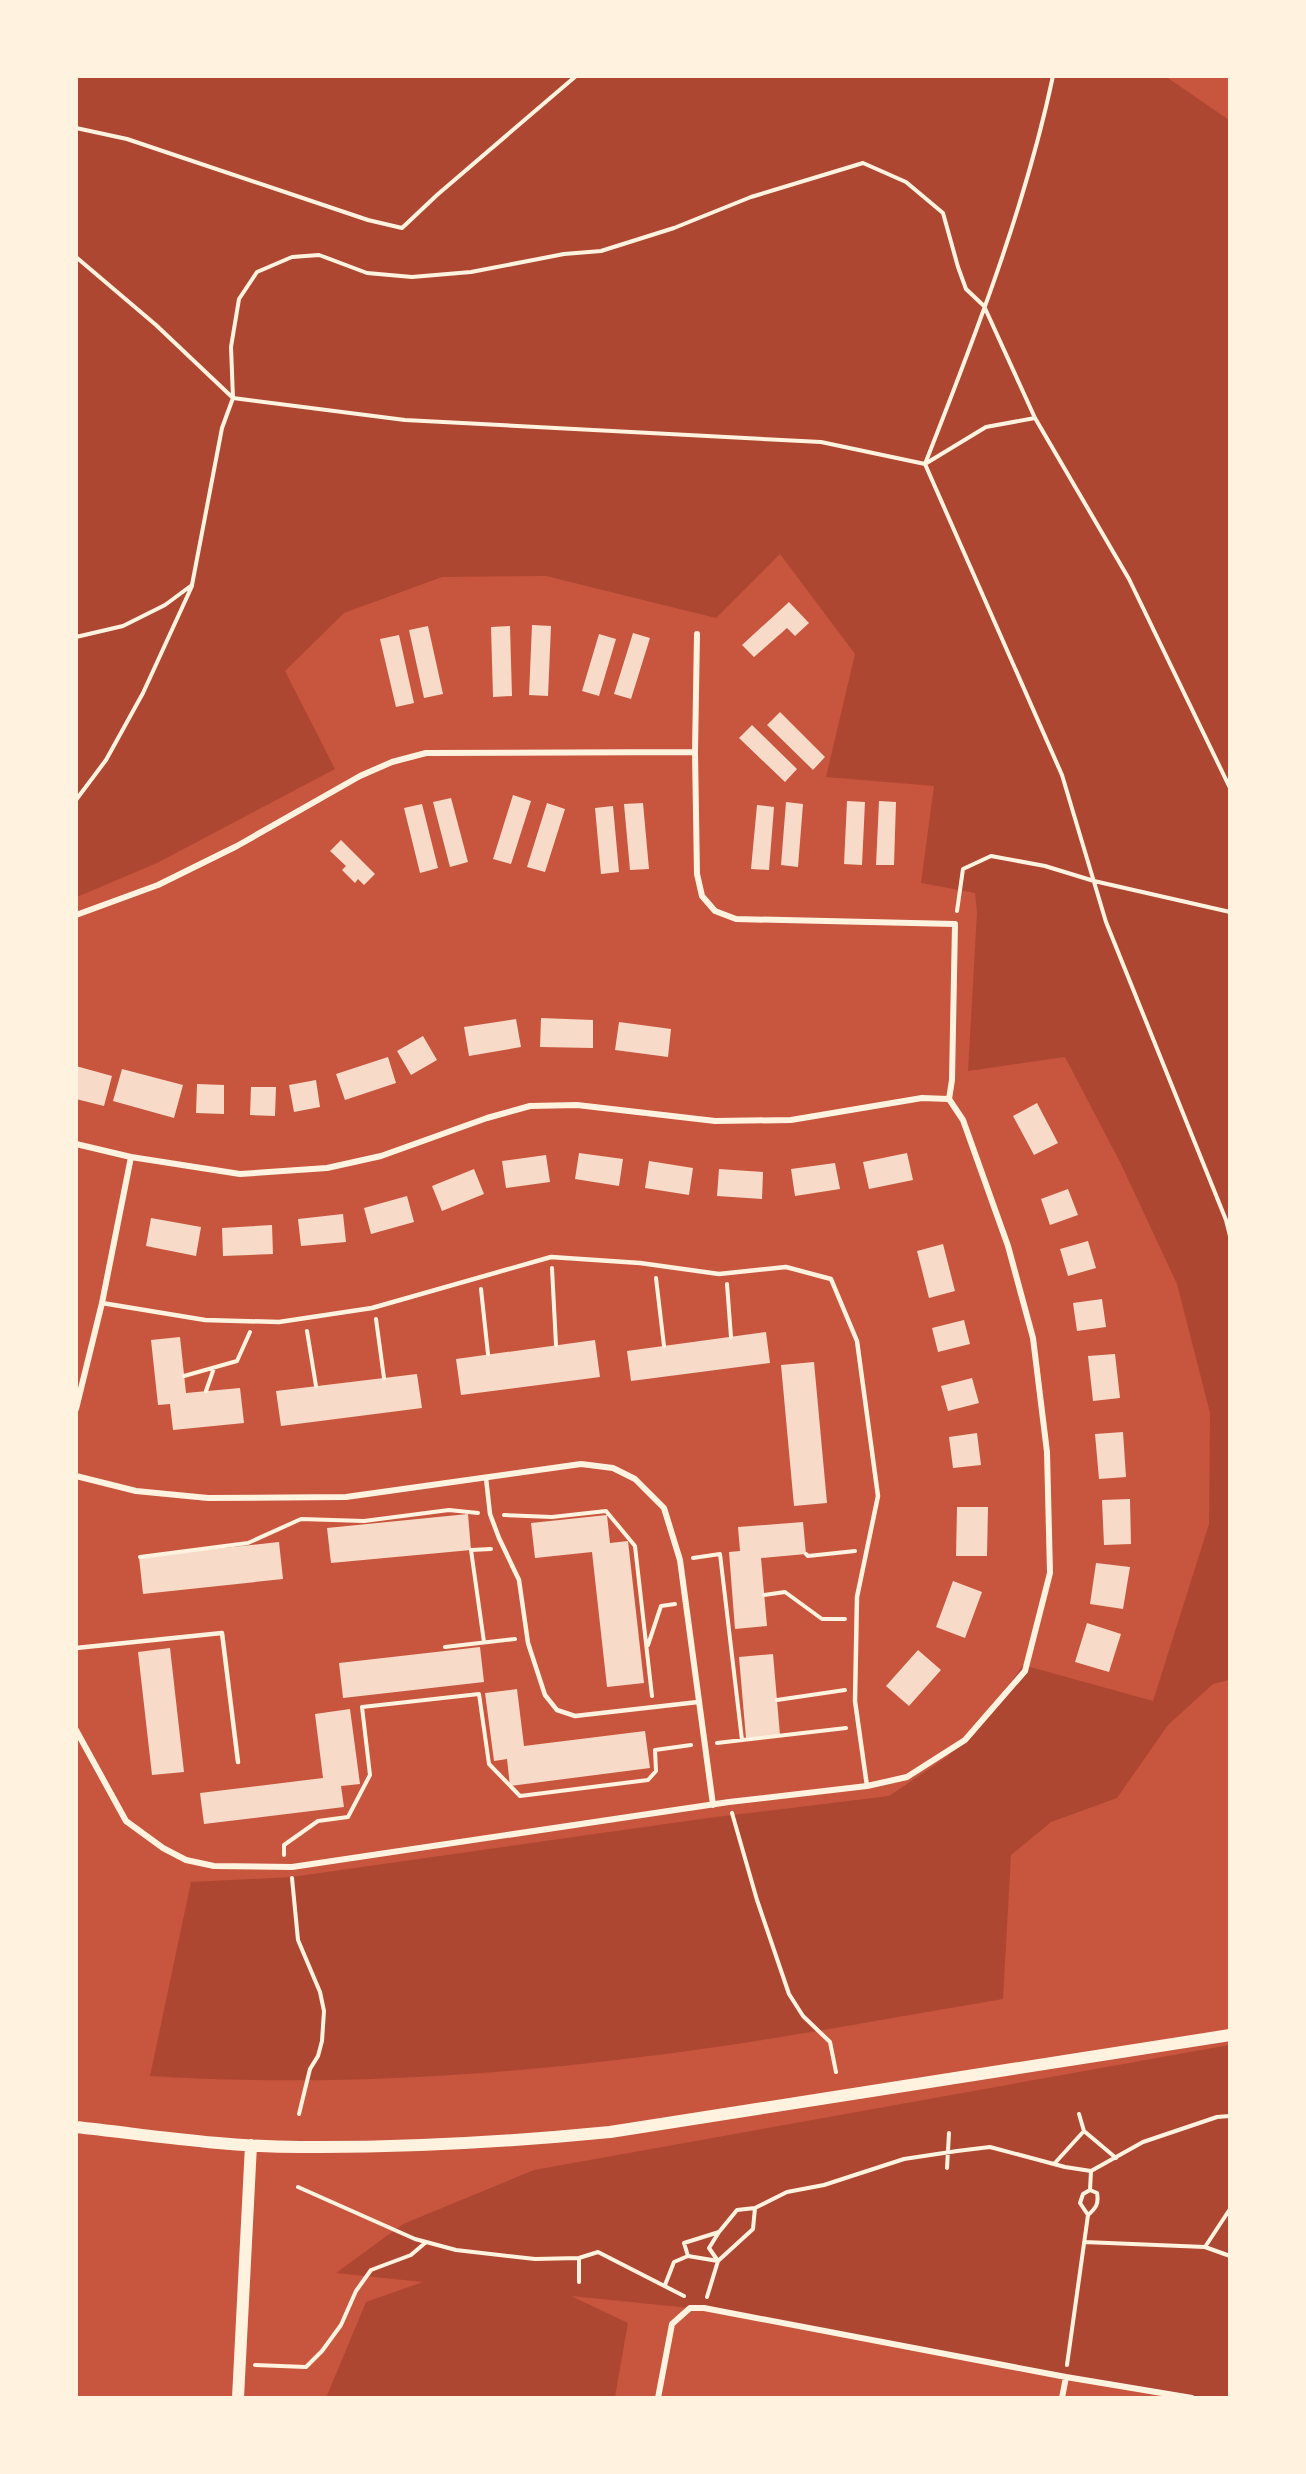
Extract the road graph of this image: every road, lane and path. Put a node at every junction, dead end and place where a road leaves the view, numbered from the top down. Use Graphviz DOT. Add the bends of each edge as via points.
graph roads {
  1 [pos="576,76"];
  2 [pos="1053,76"];
  3 [pos="76,128"];
  4 [pos="76,257"];
  5 [pos="984,306"];
  6 [pos="233,398"];
  7 [pos="1035,417"];
  8 [pos="924,464"];
  9 [pos="192,585"];
  10 [pos="698,634"];
  11 [pos="76,637"];
  12 [pos="695,752"];
  13 [pos="1230,788"];
  14 [pos="76,800"];
  15 [pos="1094,881"];
  16 [pos="1230,912"];
  17 [pos="76,915"];
  18 [pos="955,924"];
  19 [pos="949,1098"];
  20 [pos="76,1144"];
  21 [pos="130,1157"];
  22 [pos="1230,1236"];
  23 [pos="551,1257"];
  24 [pos="655,1264"];
  25 [pos="726,1273"];
  26 [pos="480,1276"];
  27 [pos="102,1303"];
  28 [pos="375,1307"];
  29 [pos="305,1318"];
  30 [pos="255,1322"];
  31 [pos="731,1337"];
  32 [pos="556,1345"];
  33 [pos="664,1346"];
  34 [pos="488,1354"];
  35 [pos="214,1367"];
  36 [pos="184,1376"];
  37 [pos="384,1378"];
  38 [pos="316,1386"];
  39 [pos="206,1391"];
  40 [pos="76,1409"];
  41 [pos="76,1476"];
  42 [pos="486,1478"];
  43 [pos="481,1513"];
  44 [pos="500,1515"];
  45 [pos="504,1547"];
  46 [pos="866,1550"];
  47 [pos="806,1554"];
  48 [pos="140,1557"];
  49 [pos="680,1560"];
  50 [pos="764,1595"];
  51 [pos="685,1602"];
  52 [pos="856,1619"];
  53 [pos="527,1638"];
  54 [pos="484,1642"];
  55 [pos="445,1647"];
  56 [pos="76,1648"];
  57 [pos="647,1649"];
  58 [pos="855,1688"];
  59 [pos="777,1700"];
  60 [pos="698,1702"];
  61 [pos="653,1707"];
  62 [pos="859,1727"];
  63 [pos="76,1730"];
  64 [pos="742,1740"];
  65 [pos="704,1744"];
  66 [pos="238,1762"];
  67 [pos="867,1786"];
  68 [pos="729,1802"];
  69 [pos="713,1805"];
  70 [pos="289,1867"];
  71 [pos="1230,2035"];
  72 [pos="836,2072"];
  73 [pos="299,2114"];
  74 [pos="1079,2114"];
  75 [pos="1230,2115"];
  76 [pos="76,2127"];
  77 [pos="1084,2131"];
  78 [pos="949,2133"];
  79 [pos="251,2145"];
  80 [pos="948,2152"];
  81 [pos="1116,2158"];
  82 [pos="1053,2164"];
  83 [pos="947,2168"];
  84 [pos="1090,2171"];
  85 [pos="298,2187"];
  86 [pos="1089,2190"];
  87 [pos="755,2208"];
  88 [pos="1230,2209"];
  89 [pos="1088,2215"];
  90 [pos="719,2232"];
  91 [pos="1084,2242"];
  92 [pos="425,2243"];
  93 [pos="1205,2247"];
  94 [pos="688,2256"];
  95 [pos="1230,2256"];
  96 [pos="579,2258"];
  97 [pos="718,2261"];
  98 [pos="579,2282"];
  99 [pos="704,2308"];
  100 [pos="239,2364"];
  101 [pos="1066,2377"];
  102 [pos="238,2397"];
  103 [pos="658,2397"];
  104 [pos="1062,2397"];
  105 [pos="1192,2397"];
  1 -- 3 [label="path" via="402,228 127,139"];
  2 -- 5 [label="path" via="1042,127"];
  4 -- 6 [label="path"];
  5 -- 6 [label="path" via="966,289 943,213 906,182 863,163 751,197 674,228 601,251 412,278 367,273 319,255 292,257 257,272 239,299 231,348"];
  5 -- 7 [label="path"];
  5 -- 8 [label="path"];
  6 -- 8 [label="path" via="405,420 821,442"];
  6 -- 9 [label="path" via="222,428"];
  7 -- 8 [label="path" via="986,427"];
  7 -- 13 [label="path" via="1128,579"];
  8 -- 15 [label="path" via="1062,775"];
  9 -- 11 [label="path" via="165,605 123,626"];
  9 -- 14 [label="path" via="143,693 106,760"];
  10 -- 12 [label="street"];
  12 -- 17 [label="street" via="426,753 360,776 237,846 158,885"];
  12 -- 18 [label="street" via="697,874 702,896 715,911 736,919"];
  15 -- 16 [label="path"];
  15 -- 18 [label="path" via="1045,866 991,856 963,869"];
  15 -- 22 [label="path" via="1106,922"];
  18 -- 19 [label="street"];
  19 -- 21 [label="street" via="922,1098 791,1120 715,1121 577,1105 530,1106 381,1156 327,1168 240,1174"];
  19 -- 67 [label="street" via="963,1120 1008,1246 1033,1338 1047,1452 1050,1573 1025,1671 965,1740 907,1777"];
  20 -- 21 [label="street"];
  21 -- 27 [label="street"];
  23 -- 24 [label="lane"];
  23 -- 26 [label="lane"];
  23 -- 32 [label="path"];
  24 -- 25 [label="lane"];
  24 -- 33 [label="path"];
  25 -- 31 [label="path"];
  25 -- 46 [label="lane" via="786,1267 831,1278 857,1341 878,1496"];
  26 -- 28 [label="lane"];
  26 -- 34 [label="path"];
  27 -- 30 [label="lane" via="205,1320"];
  27 -- 40 [label="street"];
  28 -- 29 [label="lane"];
  28 -- 37 [label="path"];
  29 -- 30 [label="lane"];
  29 -- 38 [label="path"];
  30 -- 35 [label="path" via="237,1361"];
  35 -- 36 [label="path"];
  35 -- 39 [label="path"];
  41 -- 42 [label="street" via="136,1491 208,1498 346,1497"];
  42 -- 45 [label="lane" via="490,1514"];
  42 -- 49 [label="street" via="581,1464 612,1468 635,1479 664,1508"];
  43 -- 48 [label="path" via="449,1510 364,1521 301,1519 248,1543"];
  44 -- 57 [label="path" via="552,1517 606,1511 635,1546"];
  45 -- 53 [label="lane" via="519,1580"];
  45 -- 54 [label="path" via="471,1550"];
  46 -- 47 [label="path"];
  46 -- 52 [label="lane" via="856,1597"];
  49 -- 51 [label="street"];
  49 -- 64 [label="path" via="720,1554"];
  50 -- 52 [label="path" via="785,1592 822,1619"];
  51 -- 57 [label="path" via="661,1606"];
  51 -- 60 [label="street"];
  52 -- 58 [label="lane"];
  53 -- 54 [label="path"];
  53 -- 61 [label="lane" via="545,1695 557,1710 575,1716"];
  54 -- 55 [label="path"];
  56 -- 66 [label="lane" via="222,1634"];
  57 -- 61 [label="path"];
  58 -- 59 [label="path"];
  58 -- 62 [label="lane"];
  60 -- 61 [label="lane"];
  60 -- 65 [label="street"];
  62 -- 64 [label="path"];
  62 -- 67 [label="lane"];
  63 -- 70 [label="street" via="126,1821 162,1848 186,1860 214,1866"];
  64 -- 65 [label="path"];
  65 -- 69 [label="street"];
  65 -- 70 [label="path" via="655,1750 656,1771 648,1780 520,1796 489,1764 479,1694 362,1707 370,1775 348,1817 318,1821 284,1845"];
  67 -- 68 [label="street"];
  68 -- 69 [label="street"];
  68 -- 72 [label="path" via="789,1994 803,2016 830,2042"];
  69 -- 70 [label="street"];
  70 -- 73 [label="path" via="298,1940 324,2011 322,2041 310,2069"];
  71 -- 79 [label="main road" via="610,2132 416,2146"];
  74 -- 77 [label="path"];
  75 -- 81 [label="path" via="1143,2142"];
  76 -- 79 [label="main road"];
  77 -- 81 [label="path"];
  77 -- 82 [label="path"];
  78 -- 80 [label="path"];
  79 -- 100 [label="main road"];
  80 -- 82 [label="path" via="990,2147"];
  80 -- 83 [label="path"];
  80 -- 87 [label="path" via="904,2159 824,2185 787,2192"];
  81 -- 84 [label="path"];
  82 -- 84 [label="path"];
  84 -- 86 [label="path"];
  85 -- 92 [label="path"];
  86 -- 89 [label="path" via="1080,2203"];
  86 -- 89 [label="path" via="1097,2193 1098,2200"];
  87 -- 90 [label="path" via="737,2210"];
  87 -- 97 [label="path" via="753,2229"];
  88 -- 93 [label="path"];
  89 -- 91 [label="path"];
  90 -- 94 [label="path" via="684,2243"];
  90 -- 97 [label="path" via="709,2248"];
  91 -- 93 [label="path"];
  91 -- 101 [label="path"];
  92 -- 96 [label="path" via="535,2259"];
  92 -- 100 [label="path" via="411,2255 371,2270 356,2291 341,2325 306,2367"];
  93 -- 95 [label="path"];
  94 -- 96 [label="path" via="674,2262 665,2285 598,2252"];
  94 -- 97 [label="path"];
  96 -- 98 [label="path"];
  97 -- 99 [label="path"];
  99 -- 101 [label="street"];
  99 -- 103 [label="street" via="690,2308 672,2324"];
  100 -- 102 [label="main road"];
  101 -- 104 [label="street"];
  101 -- 105 [label="street"];
}
